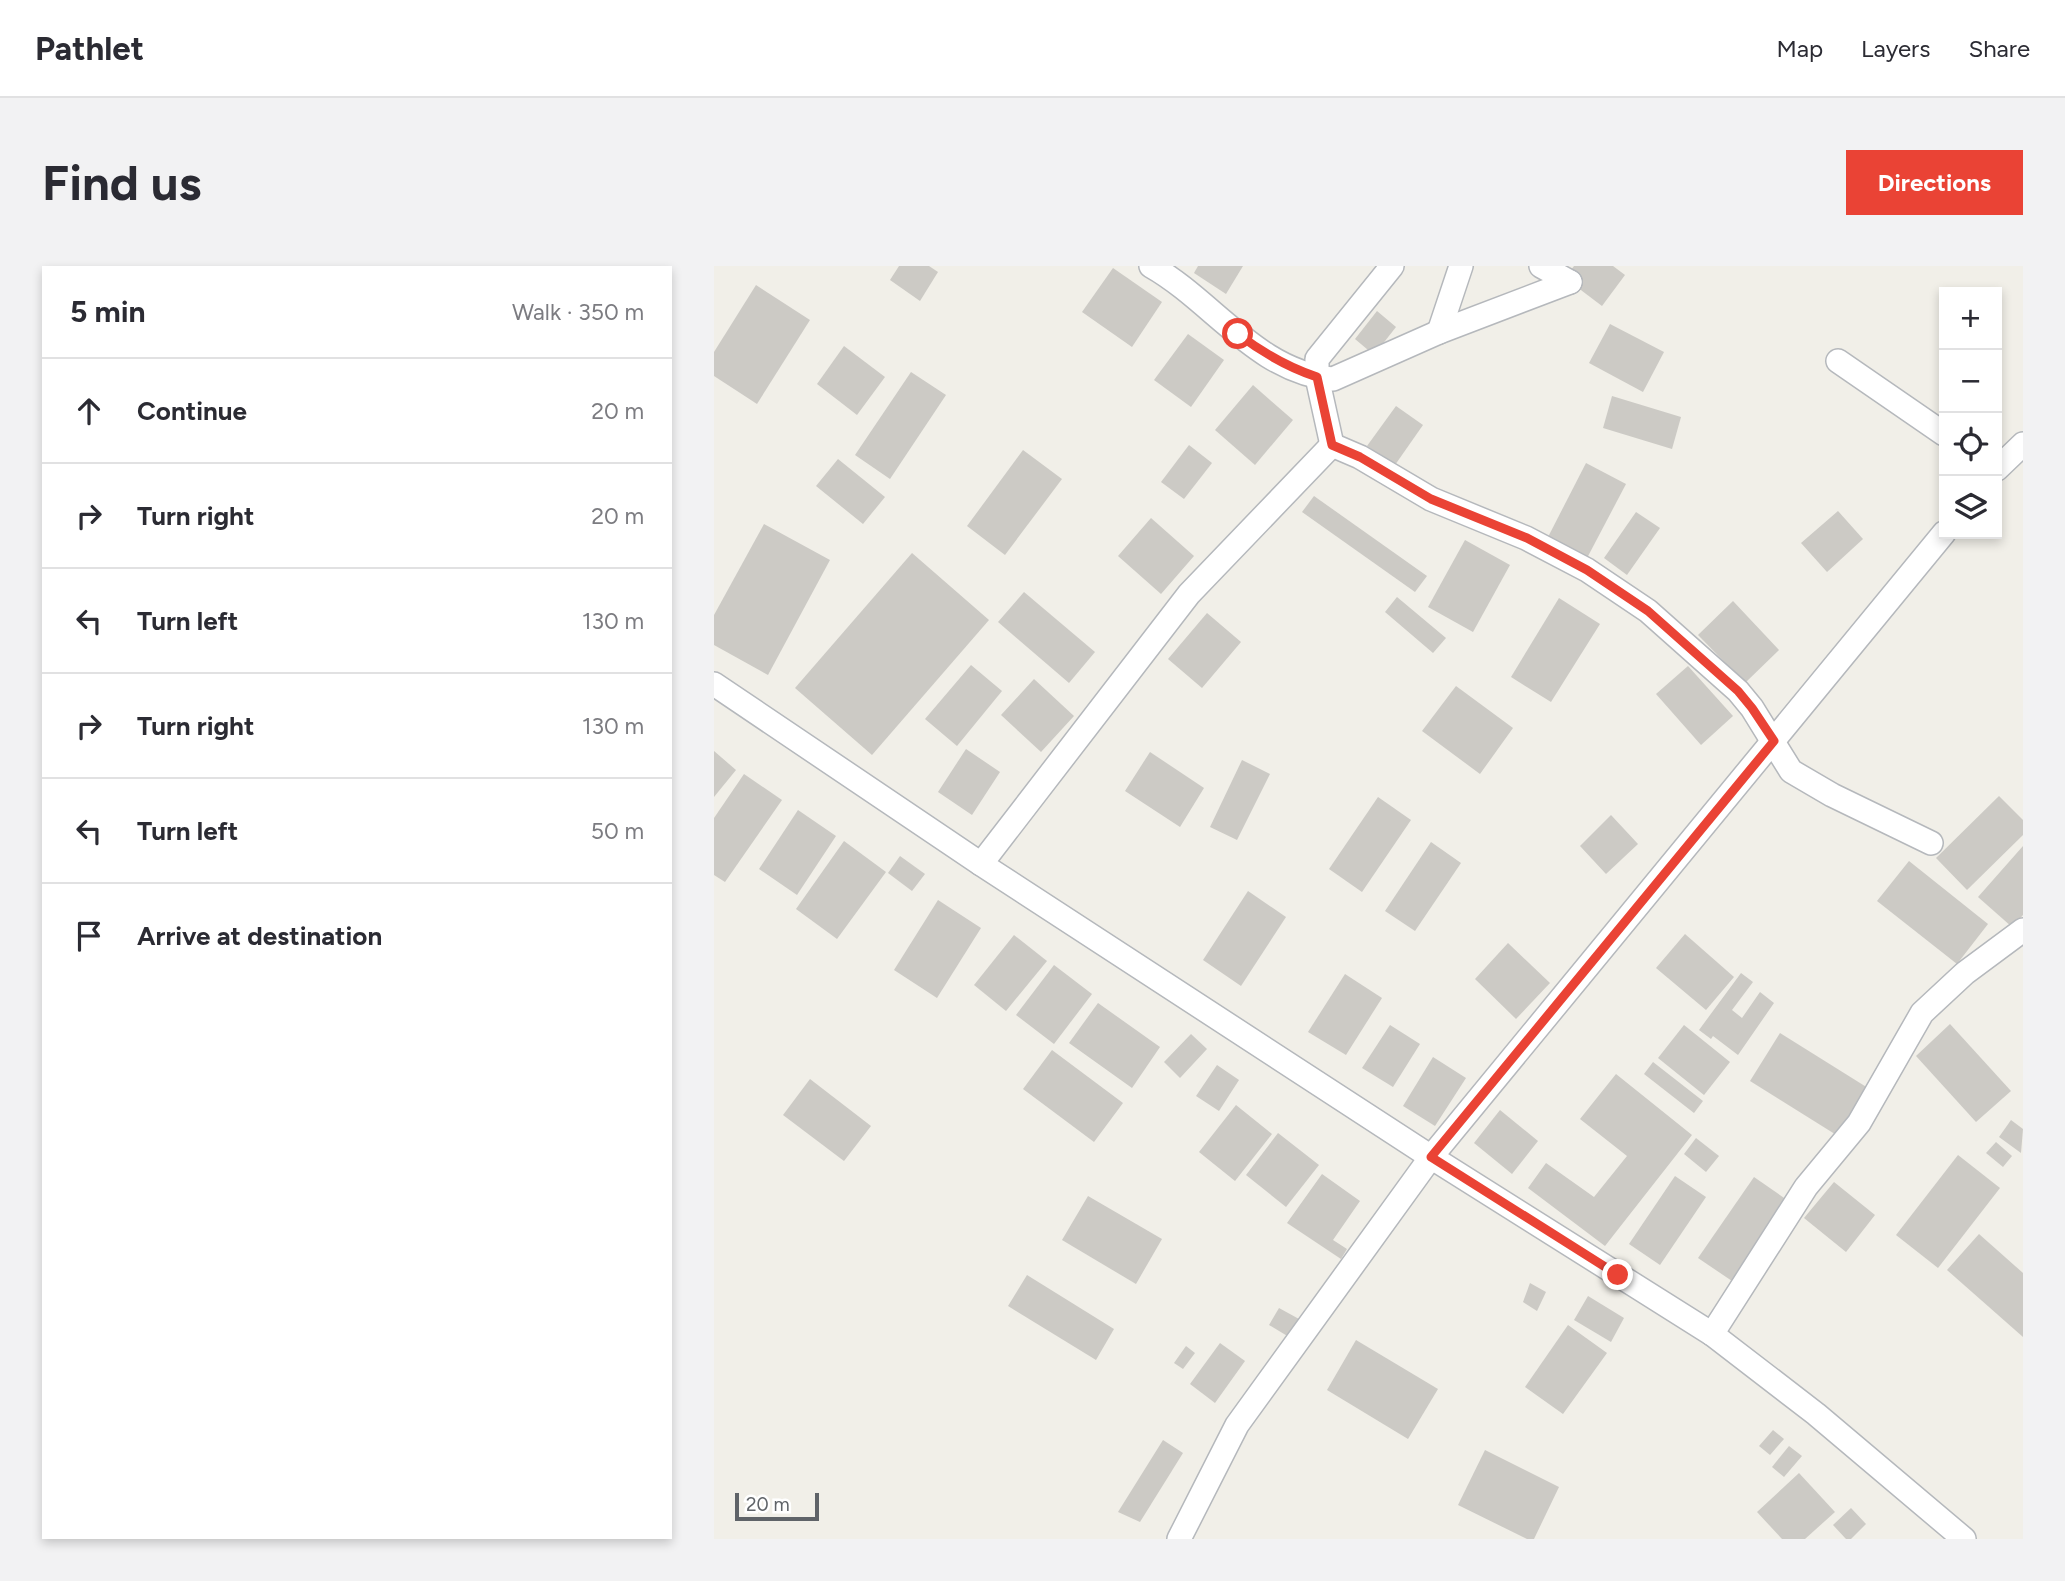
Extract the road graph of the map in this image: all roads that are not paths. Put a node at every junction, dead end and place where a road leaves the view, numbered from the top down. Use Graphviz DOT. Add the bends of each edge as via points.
graph roads {
  1 [pos="1392,266"];
  2 [pos="1461,266"];
  3 [pos="1541,266"];
  4 [pos="1159,268"];
  5 [pos="1439,332"];
  6 [pos="1838,361"];
  7 [pos="1317,377"];
  8 [pos="1939,431"];
  9 [pos="2023,444"];
  10 [pos="1332,445"];
  11 [pos="2002,464"];
  12 [pos="1939,539"];
  13 [pos="714,684"];
  14 [pos="1774,741"];
  15 [pos="1931,843"];
  16 [pos="981,864"];
  17 [pos="2022,932"];
  18 [pos="1431,1157"];
  19 [pos="1712,1334"];
  20 [pos="1179,1539"];
  21 [pos="1964,1539"];
  1 -- 7 [label="street" via="1317,359"];
  2 -- 5 [label="street"];
  3 -- 5 [label="street" via="1570,282"];
  4 -- 7 [label="street" via="1268,356"];
  5 -- 7 [label="street" via="1333,379"];
  6 -- 8 [label="street"];
  7 -- 10 [label="street"];
  9 -- 11 [label="street"];
  10 -- 14 [label="street" via="1431,499 1527,538 1587,570 1648,611 1738,691"];
  10 -- 16 [label="street" via="1189,594"];
  12 -- 14 [label="street"];
  13 -- 16 [label="street"];
  14 -- 15 [label="street" via="1791,771"];
  14 -- 18 [label="street"];
  16 -- 18 [label="street"];
  17 -- 19 [label="street" via="1965,973 1922,1013 1859,1123 1805,1187"];
  18 -- 19 [label="street"];
  18 -- 20 [label="street" via="1237,1425"];
  19 -- 21 [label="street" via="1826,1422"];
}
